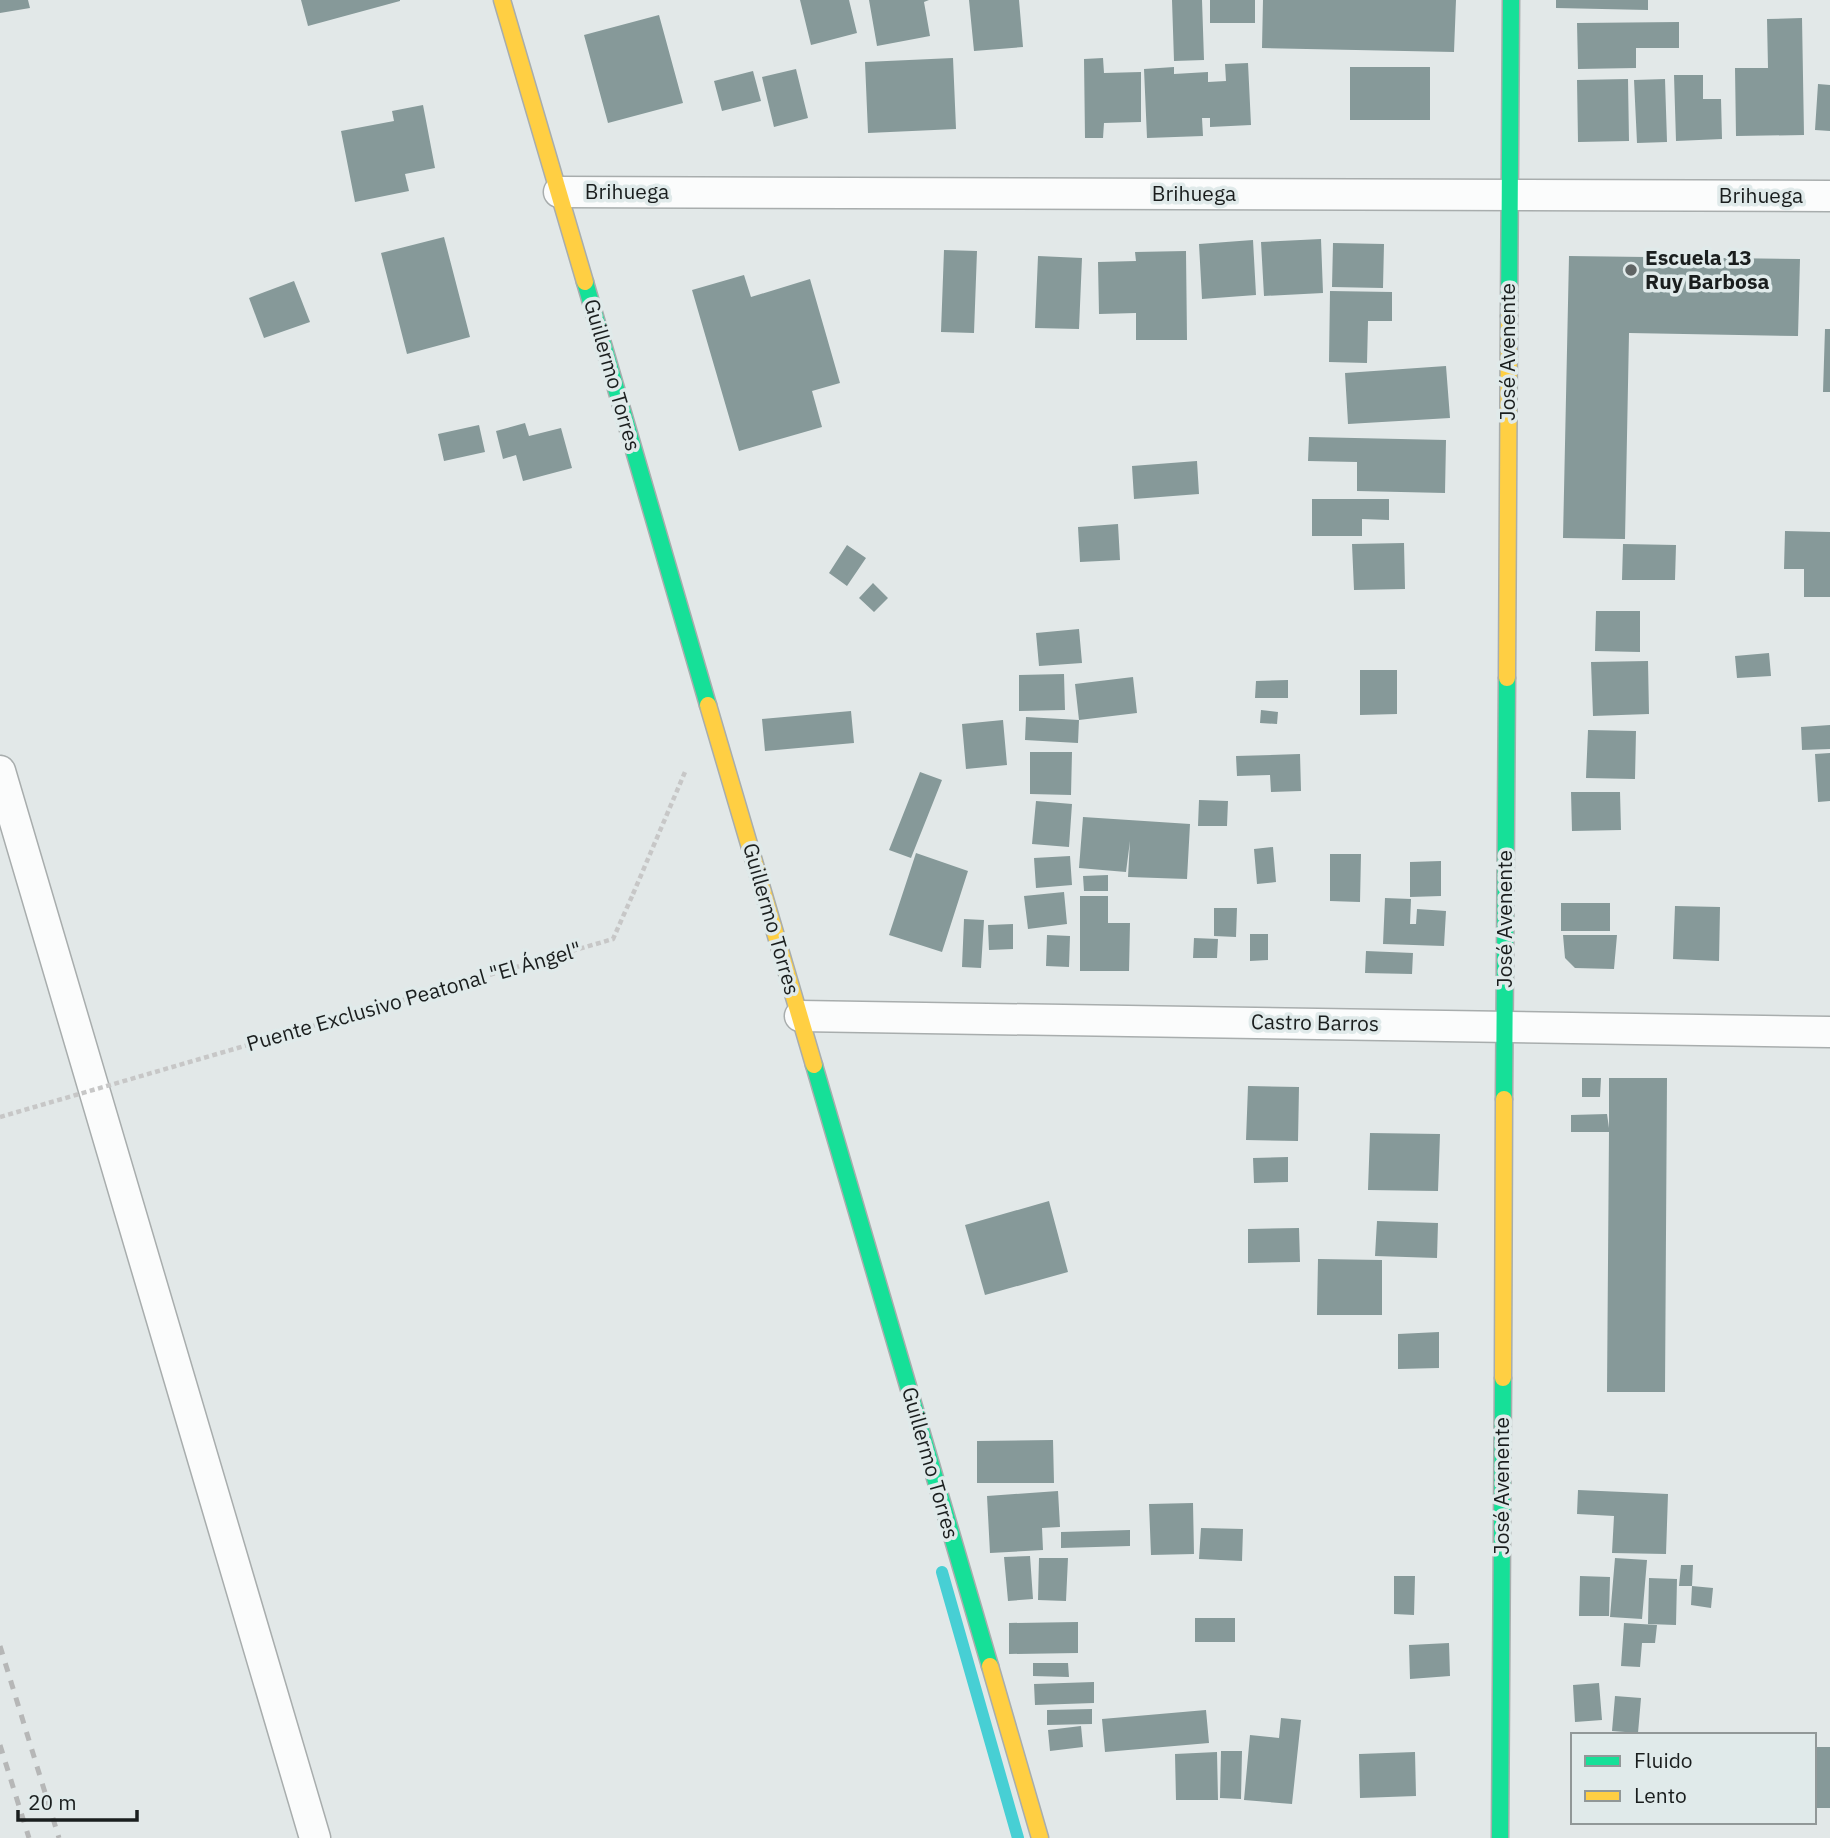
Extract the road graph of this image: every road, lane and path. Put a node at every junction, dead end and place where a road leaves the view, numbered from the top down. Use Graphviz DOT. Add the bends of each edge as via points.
graph roads {
  1 [pos="502,0"];
  2 [pos="1511,0"];
  3 [pos="559,192"];
  4 [pos="1509,195"];
  5 [pos="1830,196"];
  6 [pos="722,752"];
  7 [pos="0,771"];
  8 [pos="800,1016"];
  9 [pos="1505,1025"];
  10 [pos="1830,1032"];
  11 [pos="0,1117"];
  12 [pos="315,1838"];
  13 [pos="1040,1838"];
  14 [pos="1500,1838"];
  1 -- 3 [label="main road, Guillermo Torres"];
  2 -- 4 [label="main road, José Avenente"];
  3 -- 4 [label="street, Brihuega"];
  3 -- 6 [label="main road, Guillermo Torres"];
  4 -- 5 [label="street, Brihuega"];
  4 -- 9 [label="main road, José Avenente"];
  6 -- 8 [label="main road, Guillermo Torres"];
  6 -- 11 [label="path, Puente Exclusivo Peatonal \"El Ángel\", bridge" via="687,769 613,939"];
  7 -- 12 [label="street"];
  8 -- 9 [label="street, Castro Barros"];
  8 -- 13 [label="main road, Guillermo Torres"];
  9 -- 10 [label="street, Castro Barros"];
  9 -- 14 [label="main road, José Avenente"];
}
